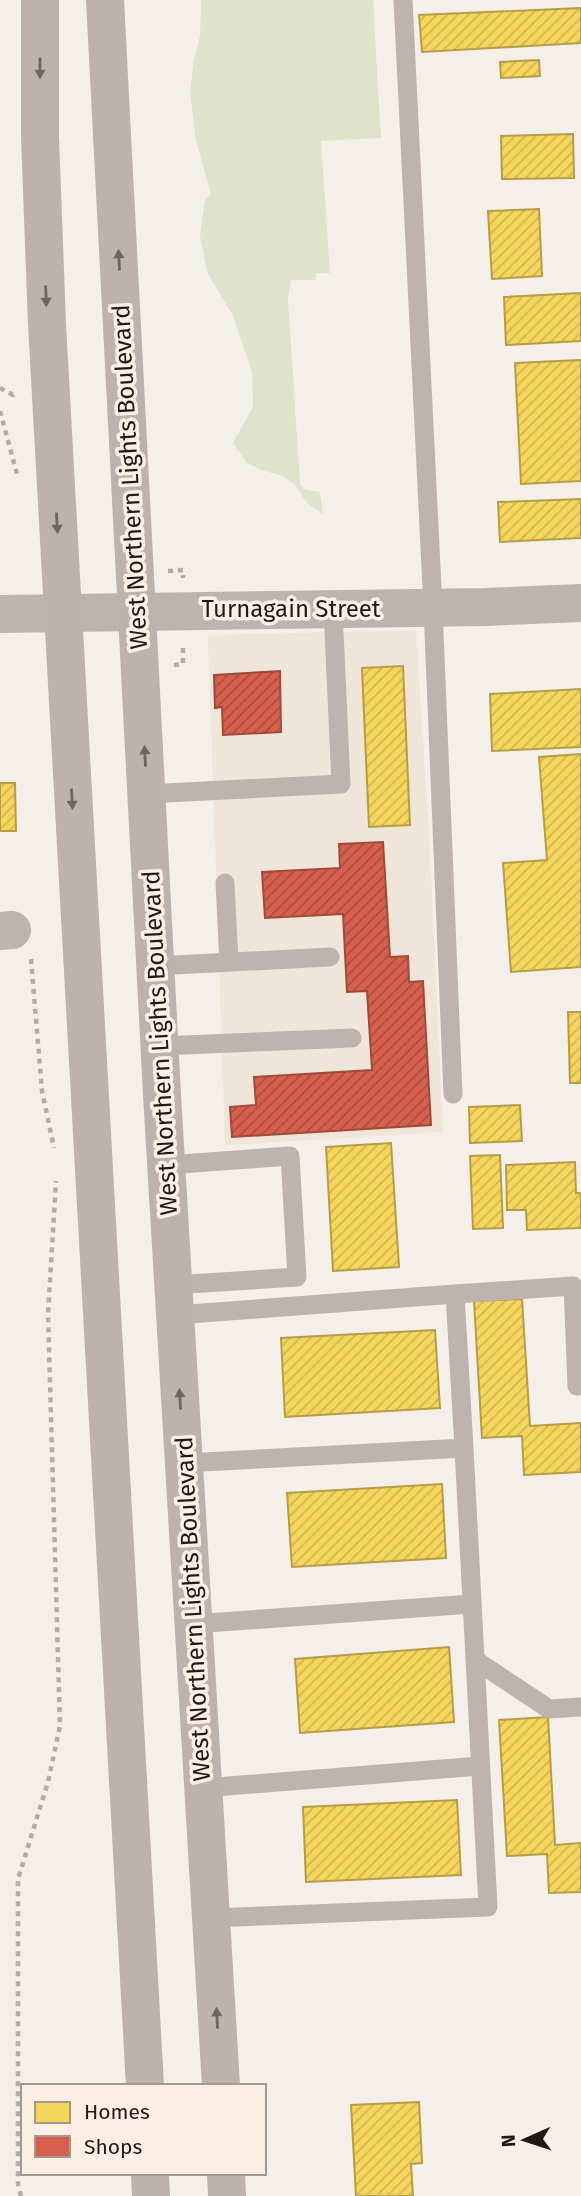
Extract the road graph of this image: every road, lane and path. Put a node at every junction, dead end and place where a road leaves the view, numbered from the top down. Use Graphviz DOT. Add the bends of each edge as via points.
graph roads {
  1 [pos="40,0"];
  2 [pos="105,0"];
  3 [pos="402,0"];
  4 [pos="0,411"];
  5 [pos="20,487"];
  6 [pos="581,603"];
  7 [pos="433,608"];
  8 [pos="138,610"];
  9 [pos="333,610"];
  10 [pos="62,611"];
  11 [pos="0,614"];
  12 [pos="147,794"];
  13 [pos="225,883"];
  14 [pos="15,936"];
  15 [pos="330,957"];
  16 [pos="229,962"];
  17 [pos="156,966"];
  18 [pos="352,1038"];
  19 [pos="160,1046"];
  20 [pos="453,1094"];
  21 [pos="56,1158"];
  22 [pos="167,1165"];
  23 [pos="56,1169"];
  24 [pos="455,1294"];
  25 [pos="174,1300"];
  26 [pos="581,1385"];
  27 [pos="464,1448"];
  28 [pos="184,1463"];
  29 [pos="472,1604"];
  30 [pos="193,1624"];
  31 [pos="475,1660"];
  32 [pos="581,1707"];
  33 [pos="480,1766"];
  34 [pos="203,1788"];
  35 [pos="211,1918"];
  36 [pos="145,2084"];
  37 [pos="221,2084"];
  38 [pos="150,2175"];
  39 [pos="226,2175"];
  40 [pos="21,2196"];
  41 [pos="151,2196"];
  42 [pos="227,2196"];
  1 -- 10 [label="main road, one-way" via="40,137"];
  8 -- 2 [label="main road, West Northern Lights Boulevard, one-way"];
  3 -- 7 [label="lane"];
  4 -- 5 [label="path"];
  6 -- 7 [label="street, Turnagain Street"];
  7 -- 9 [label="street, Turnagain Street"];
  7 -- 20 [label="lane"];
  8 -- 9 [label="street, Turnagain Street"];
  8 -- 10 [label="street, Turnagain Street"];
  12 -- 8 [label="main road, West Northern Lights Boulevard, one-way"];
  9 -- 12 [label="lane" via="341,784"];
  10 -- 11 [label="street, Turnagain Street"];
  10 -- 36 [label="main road, one-way"];
  12 -- 17 [label="main road, West Northern Lights Boulevard"];
  13 -- 16 [label="lane"];
  14 -- 21 [label="path" via="31,958 43,1091"];
  15 -- 16 [label="lane"];
  16 -- 17 [label="lane"];
  17 -- 19 [label="main road, West Northern Lights Boulevard"];
  18 -- 19 [label="lane"];
  19 -- 22 [label="main road, West Northern Lights Boulevard"];
  22 -- 25 [label="main road, West Northern Lights Boulevard"];
  22 -- 25 [label="lane" via="290,1156 297,1278"];
  23 -- 40 [label="path" via="48,1314 60,1726 48,1783 18,1879"];
  24 -- 25 [label="lane"];
  24 -- 26 [label="lane" via="573,1286 577,1386"];
  24 -- 27 [label="lane"];
  28 -- 25 [label="main road, West Northern Lights Boulevard, one-way"];
  27 -- 28 [label="lane"];
  27 -- 29 [label="lane"];
  28 -- 30 [label="main road, West Northern Lights Boulevard"];
  29 -- 30 [label="lane"];
  29 -- 31 [label="lane"];
  30 -- 34 [label="main road, West Northern Lights Boulevard"];
  31 -- 32 [label="lane" via="549,1709"];
  31 -- 33 [label="lane"];
  33 -- 34 [label="lane"];
  33 -- 35 [label="lane" via="488,1907"];
  34 -- 35 [label="main road, West Northern Lights Boulevard"];
  37 -- 35 [label="main road, West Northern Lights Boulevard, one-way"];
  38 -- 41 [label="main road"];
  39 -- 42 [label="main road"];
}
